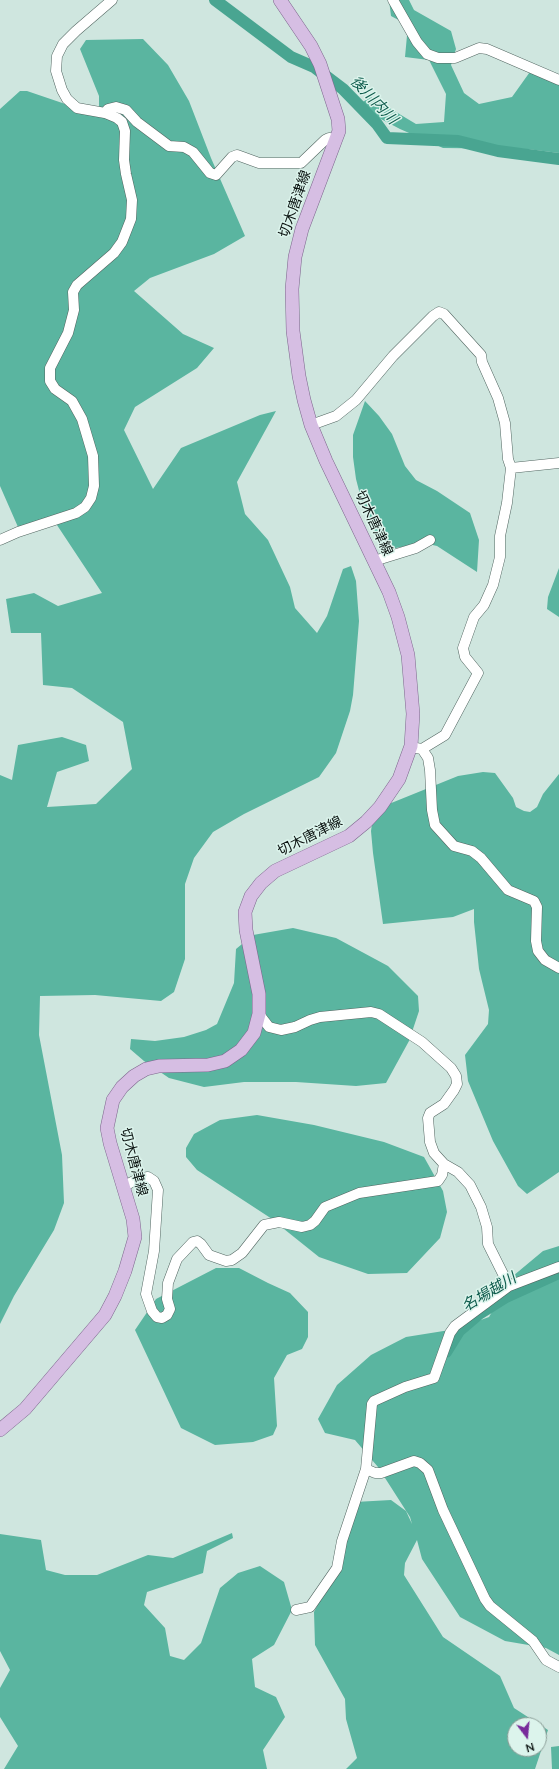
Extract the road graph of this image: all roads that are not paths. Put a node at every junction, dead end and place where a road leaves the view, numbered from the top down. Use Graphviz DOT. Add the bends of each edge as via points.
graph roads {
  1 [pos="112,0"];
  2 [pos="280,0"];
  3 [pos="393,0"];
  4 [pos="559,80"];
  5 [pos="105,113"];
  6 [pos="336,139"];
  7 [pos="311,425"];
  8 [pos="559,463"];
  9 [pos="511,468"];
  10 [pos="0,540"];
  11 [pos="430,540"];
  12 [pos="374,561"];
  13 [pos="417,748"];
  14 [pos="559,968"];
  15 [pos="259,1014"];
  16 [pos="444,1164"];
  17 [pos="124,1186"];
  18 [pos="559,1267"];
  19 [pos="509,1286"];
  20 [pos="0,1430"];
  21 [pos="366,1469"];
  22 [pos="296,1610"];
  23 [pos="559,1667"];
  1 -- 5 [label="street" via="64,44 57,56 56,71 67,99 77,108"];
  2 -- 6 [label="main road, 切木唐津線" via="311,46 322,70 338,119 339,131"];
  3 -- 4 [label="street" via="417,42 427,54 438,58 455,58 479,48 487,49"];
  5 -- 6 [label="street" via="108,109 116,107 126,110 168,146 184,147 192,152 210,173 216,174 237,155 259,163 301,163 325,140"];
  5 -- 10 [label="street" via="122,122 125,131 124,160 132,200 131,219 122,242 114,253 73,292 74,310 68,333 50,368 50,382 55,389 72,401 82,419 93,456 94,486 85,508"];
  6 -- 7 [label="main road, 切木唐津線" via="302,229 295,257 292,290 299,376"];
  7 -- 9 [label="street" via="336,416 356,400 393,356 439,312 444,314 481,355 505,423"];
  7 -- 12 [label="main road, 切木唐津線"];
  8 -- 9 [label="street"];
  9 -- 13 [label="street" via="494,585 484,605 474,617 463,648 465,657 478,673 445,735"];
  11 -- 12 [label="street" via="416,548"];
  12 -- 13 [label="main road, 切木唐津線" via="398,618 408,655"];
  13 -- 14 [label="street" via="428,758 435,825 454,846 472,851 481,858 508,890 534,901 537,907 538,950 545,960"];
  13 -- 15 [label="main road, 切木唐津線" via="380,807 366,822 349,836 275,871 251,896 245,912 246,930 259,994"];
  15 -- 16 [label="street" via="269,1026 281,1030 320,1017 371,1012 379,1014 422,1042 441,1058 456,1076 457,1084 454,1090 444,1104 430,1113 428,1118 434,1154"];
  15 -- 17 [label="main road, 切木唐津線" via="254,1033 241,1050 225,1061 208,1065 159,1066 134,1076 122,1087 113,1100 107,1128"];
  16 -- 17 [label="street" via="438,1180 359,1193 325,1207 310,1225 302,1227 279,1222 264,1225 242,1253 232,1260 226,1261 209,1255 201,1244 193,1242 177,1259 168,1283 167,1299 170,1309 162,1318 157,1317 152,1311 146,1294 154,1251 158,1190 154,1181 148,1177"];
  16 -- 19 [label="street" via="458,1172 470,1185 481,1207 487,1227 488,1244"];
  17 -- 20 [label="main road, 切木唐津線" via="133,1219 134,1237 116,1296 105,1315 25,1409"];
  18 -- 19 [label="street"];
  19 -- 21 [label="street" via="455,1326 450,1333 434,1378 374,1401"];
  21 -- 22 [label="street" via="342,1542 337,1568 310,1607"];
  21 -- 23 [label="street" via="381,1473 414,1461 428,1470 443,1510 485,1600 533,1641 546,1660"];
}
